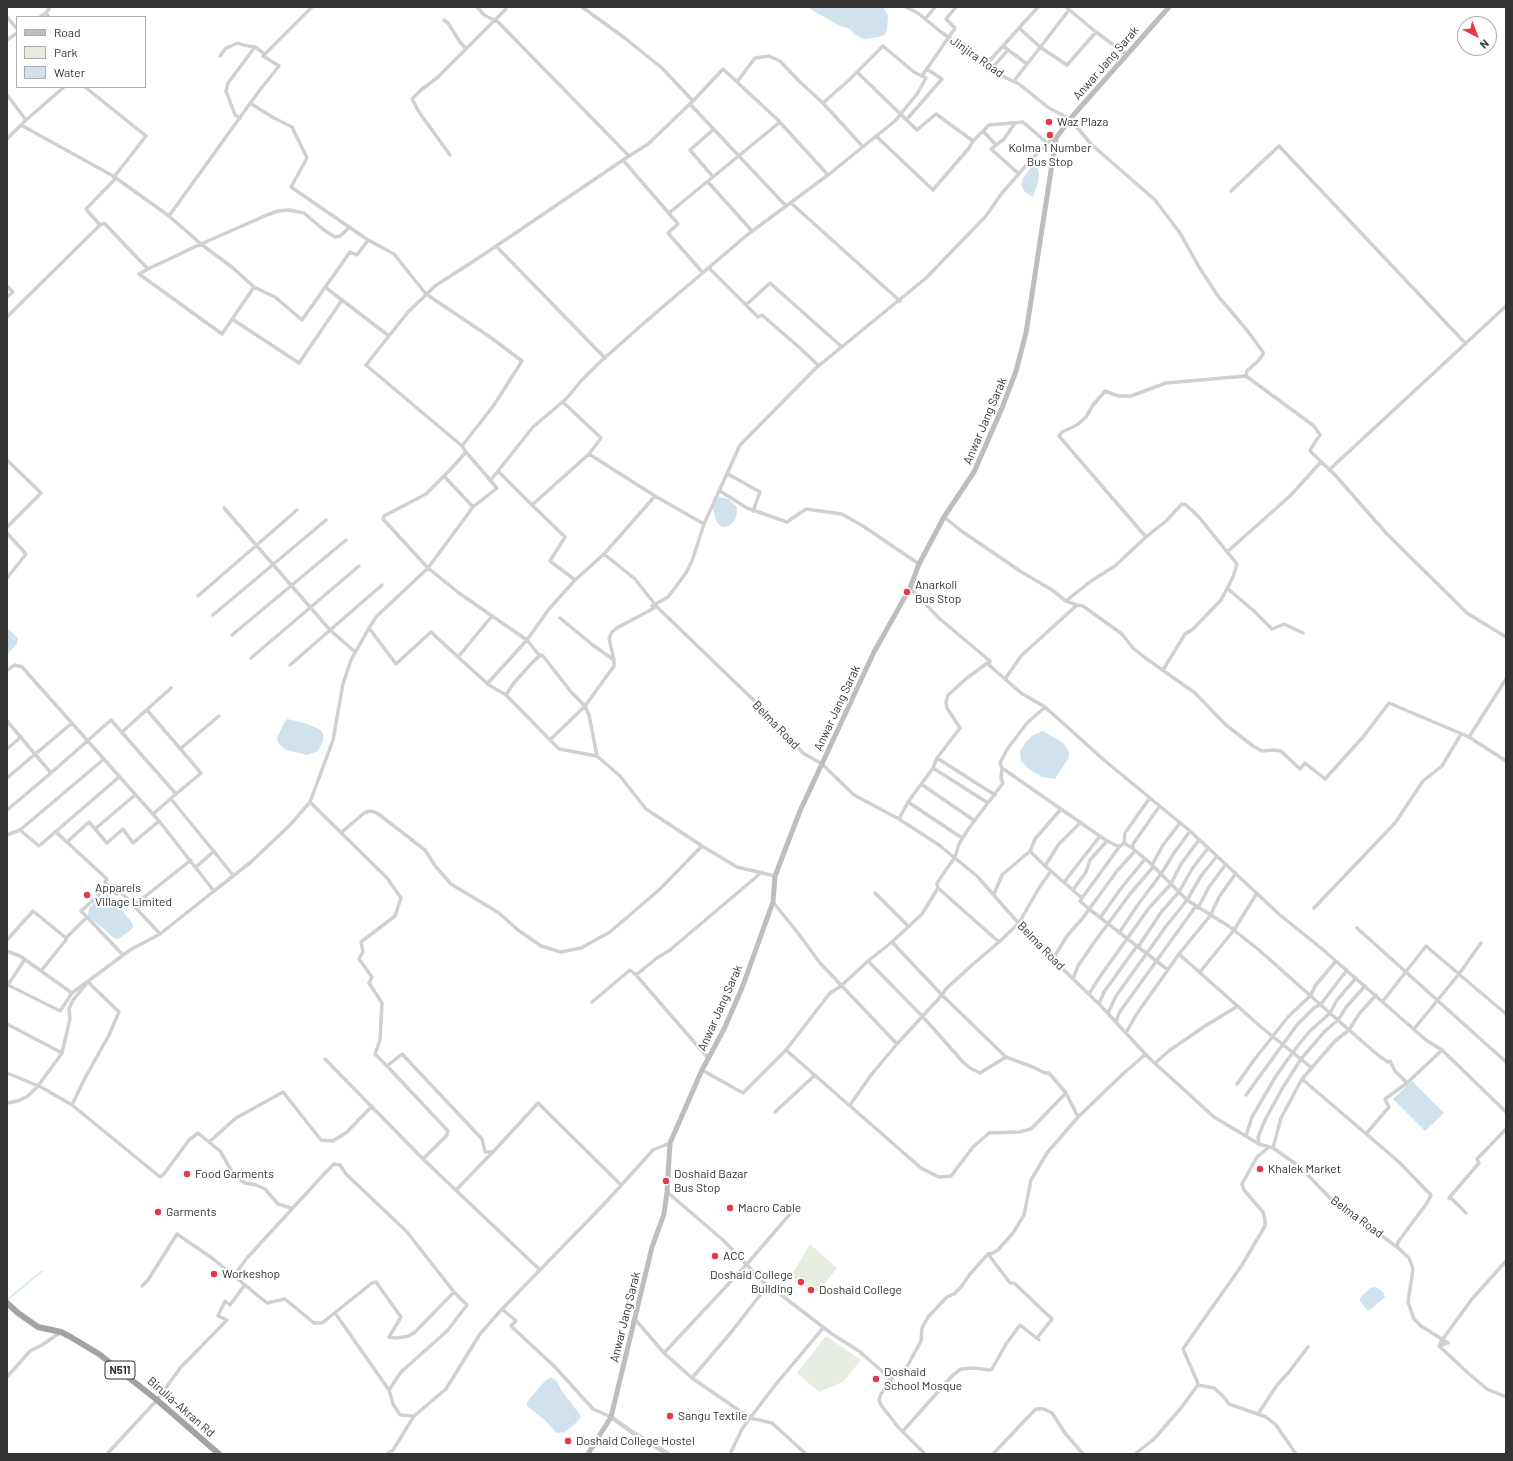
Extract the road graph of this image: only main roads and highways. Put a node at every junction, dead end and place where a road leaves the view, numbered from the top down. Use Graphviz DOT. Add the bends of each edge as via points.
graph roads {
  1 [pos="1169,7"];
  2 [pos="8,1304"];
  3 [pos="219,1454"];
  4 [pos="588,1454"];
  1 -- 4 [label="main road, Anwar Jang Sarak" via="1056,138 1026,334 1016,371 974,472 944,517 919,564 910,588 874,652 800,811 775,876 773,902 742,988 670,1143 664,1214 652,1247 611,1417"];
  2 -- 3 [label="highway, Birulia-Akran Rd / N511" via="27,1321 38,1327 61,1332 99,1354"];
}
